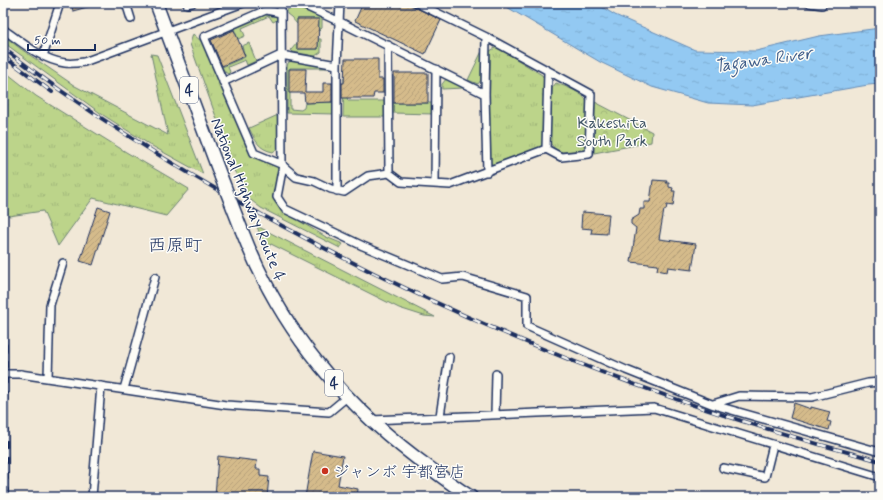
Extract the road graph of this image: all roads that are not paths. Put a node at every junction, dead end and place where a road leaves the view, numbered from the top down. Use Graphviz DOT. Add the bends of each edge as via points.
graph roads {
  1 [pos="60,3"];
  2 [pos="126,3"];
  3 [pos="156,3"];
  4 [pos="187,3"];
  5 [pos="192,3"];
  6 [pos="243,3"];
  7 [pos="281,3"];
  8 [pos="299,3"];
  9 [pos="340,3"];
  10 [pos="417,3"];
  11 [pos="809,3"];
  12 [pos="822,5"];
  13 [pos="281,12"];
  14 [pos="131,19"];
  15 [pos="340,22"];
  16 [pos="3,29"];
  17 [pos="166,31"];
  18 [pos="486,37"];
  19 [pos="388,45"];
  20 [pos="281,55"];
  21 [pos="43,56"];
  22 [pos="338,65"];
  23 [pos="436,69"];
  24 [pos="548,71"];
  25 [pos="223,82"];
  26 [pos="485,94"];
  27 [pos="546,149"];
  28 [pos="283,165"];
  29 [pos="487,172"];
  30 [pos="389,173"];
  31 [pos="435,184"];
  32 [pos="336,191"];
  33 [pos="63,263"];
  34 [pos="155,277"];
  35 [pos="449,356"];
  36 [pos="3,374"];
  37 [pos="496,374"];
  38 [pos="48,378"];
  39 [pos="880,382"];
  40 [pos="101,386"];
  41 [pos="124,390"];
  42 [pos="347,397"];
  43 [pos="712,404"];
  44 [pos="495,414"];
  45 [pos="440,416"];
  46 [pos="370,420"];
  47 [pos="773,445"];
  48 [pos="880,452"];
  49 [pos="723,468"];
  50 [pos="880,477"];
  51 [pos="92,497"];
  52 [pos="471,497"];
  1 -- 21 [label="street"];
  2 -- 14 [label="street"];
  3 -- 17 [label="highway, National Highway Route 4 / 4"];
  4 -- 5 [label="street"];
  6 -- 17 [label="street"];
  7 -- 13 [label="street"];
  8 -- 15 [label="street"];
  9 -- 15 [label="street"];
  10 -- 18 [label="street"];
  11 -- 12 [label="street"];
  13 -- 20 [label="street"];
  13 -- 25 [label="street" via="266,10 204,37"];
  15 -- 19 [label="street"];
  15 -- 22 [label="street"];
  16 -- 21 [label="street"];
  17 -- 21 [label="street" via="84,62 66,63"];
  17 -- 42 [label="highway, National Highway Route 4 / 4, bridge" via="258,269 281,312 308,352"];
  18 -- 24 [label="street"];
  18 -- 26 [label="street"];
  19 -- 23 [label="street"];
  19 -- 30 [label="street"];
  20 -- 22 [label="street"];
  20 -- 25 [label="street"];
  20 -- 28 [label="street"];
  22 -- 32 [label="street"];
  23 -- 26 [label="street"];
  23 -- 31 [label="street"];
  24 -- 27 [label="street"];
  24 -- 27 [label="street" via="591,94 589,154 561,157"];
  25 -- 28 [label="street" via="254,153"];
  26 -- 29 [label="street"];
  27 -- 29 [label="street"];
  28 -- 32 [label="street" via="296,177 314,181"];
  28 -- 43 [label="street" via="277,197 285,209 363,246 442,279 464,277 526,296 527,326 626,370"];
  29 -- 31 [label="street" via="450,185"];
  30 -- 31 [label="street" via="401,182"];
  30 -- 32 [label="street" via="368,176 344,192"];
  33 -- 38 [label="street" via="50,305"];
  34 -- 41 [label="street"];
  35 -- 45 [label="street"];
  36 -- 38 [label="street, bridge"];
  37 -- 44 [label="street"];
  38 -- 40 [label="street"];
  39 -- 43 [label="street" via="812,397 740,396"];
  40 -- 41 [label="street"];
  40 -- 51 [label="street"];
  41 -- 42 [label="street" via="226,405 329,412"];
  42 -- 46 [label="highway, National Highway Route 4 / 4"];
  43 -- 48 [label="street"];
  44 -- 45 [label="street"];
  44 -- 47 [label="street" via="654,408"];
  45 -- 46 [label="street"];
  46 -- 52 [label="highway, National Highway Route 4 / 4" via="421,462"];
  47 -- 49 [label="street" via="766,477"];
  47 -- 50 [label="street"];
}
